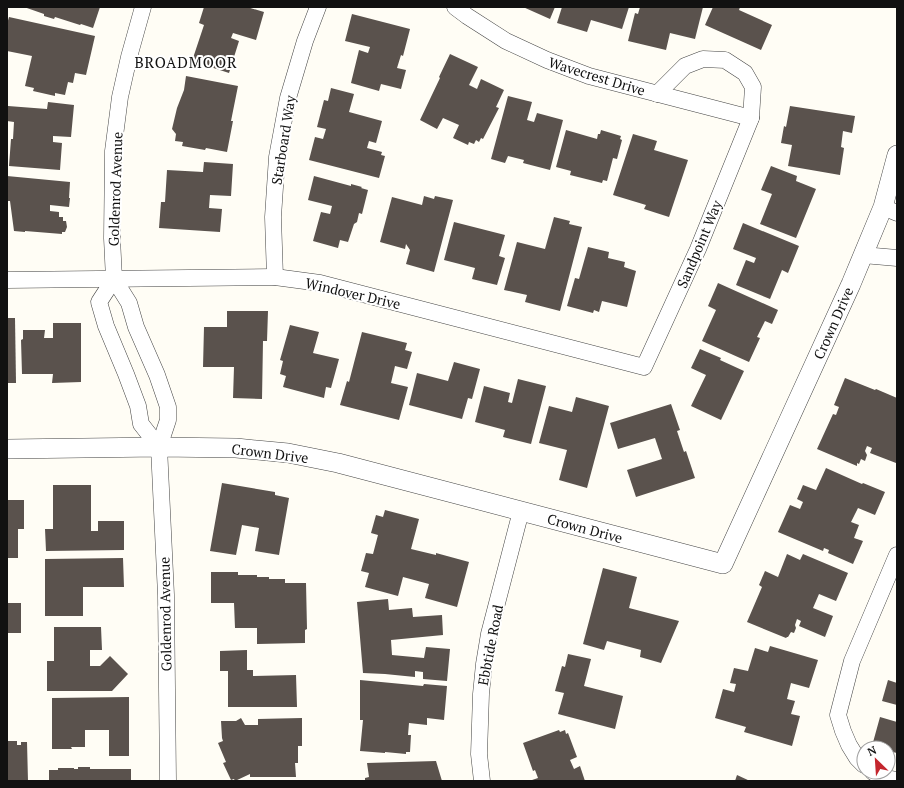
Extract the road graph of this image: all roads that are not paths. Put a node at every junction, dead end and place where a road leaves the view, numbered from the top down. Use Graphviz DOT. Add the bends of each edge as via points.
graph roads {
  1 [pos="143,7"];
  2 [pos="318,7"];
  3 [pos="455,7"];
  4 [pos="657,94"];
  5 [pos="751,118"];
  6 [pos="897,155"];
  7 [pos="890,210"];
  8 [pos="863,255"];
  9 [pos="897,258"];
  10 [pos="275,278"];
  11 [pos="114,279"];
  12 [pos="7,280"];
  13 [pos="644,367"];
  14 [pos="159,447"];
  15 [pos="7,449"];
  16 [pos="521,511"];
  17 [pos="897,555"];
  18 [pos="856,756"];
  19 [pos="168,781"];
  20 [pos="482,781"];
  1 -- 11 [label="street, Goldenrod Avenue" via="122,90 113,151"];
  2 -- 10 [label="street, Starboard Way" via="305,40 288,98 277,157 273,217"];
  3 -- 4 [label="street, Wavecrest Drive" via="506,40 547,60 589,76"];
  4 -- 5 [label="street, Wavecrest Drive"];
  4 -- 5 [label="street" via="685,66 703,59 726,60 745,73 752,87"];
  5 -- 13 [label="street, Sandpoint Way" via="698,249"];
  6 -- 7 [label="street, Crown Drive"];
  7 -- 8 [label="street, Crown Drive"];
  8 -- 9 [label="street"];
  8 -- 16 [label="street, Crown Drive" via="723,564"];
  10 -- 11 [label="street, Windover Drive"];
  10 -- 13 [label="street, Windover Drive" via="320,282"];
  11 -- 12 [label="street, Windover Drive"];
  11 -- 14 [label="street, Goldenrod Avenue" via="129,303 168,407 168,420"];
  11 -- 14 [label="street" via="99,302 136,400 141,424"];
  14 -- 15 [label="street, Crown Drive"];
  14 -- 16 [label="street, Crown Drive" via="236,448 288,453 338,463"];
  14 -- 19 [label="street, Goldenrod Avenue" via="166,595"];
  16 -- 20 [label="street, Ebbtide Road" via="489,634 484,664 479,754"];
  17 -- 18 [label="street" via="852,661 838,715 842,731"];
}
